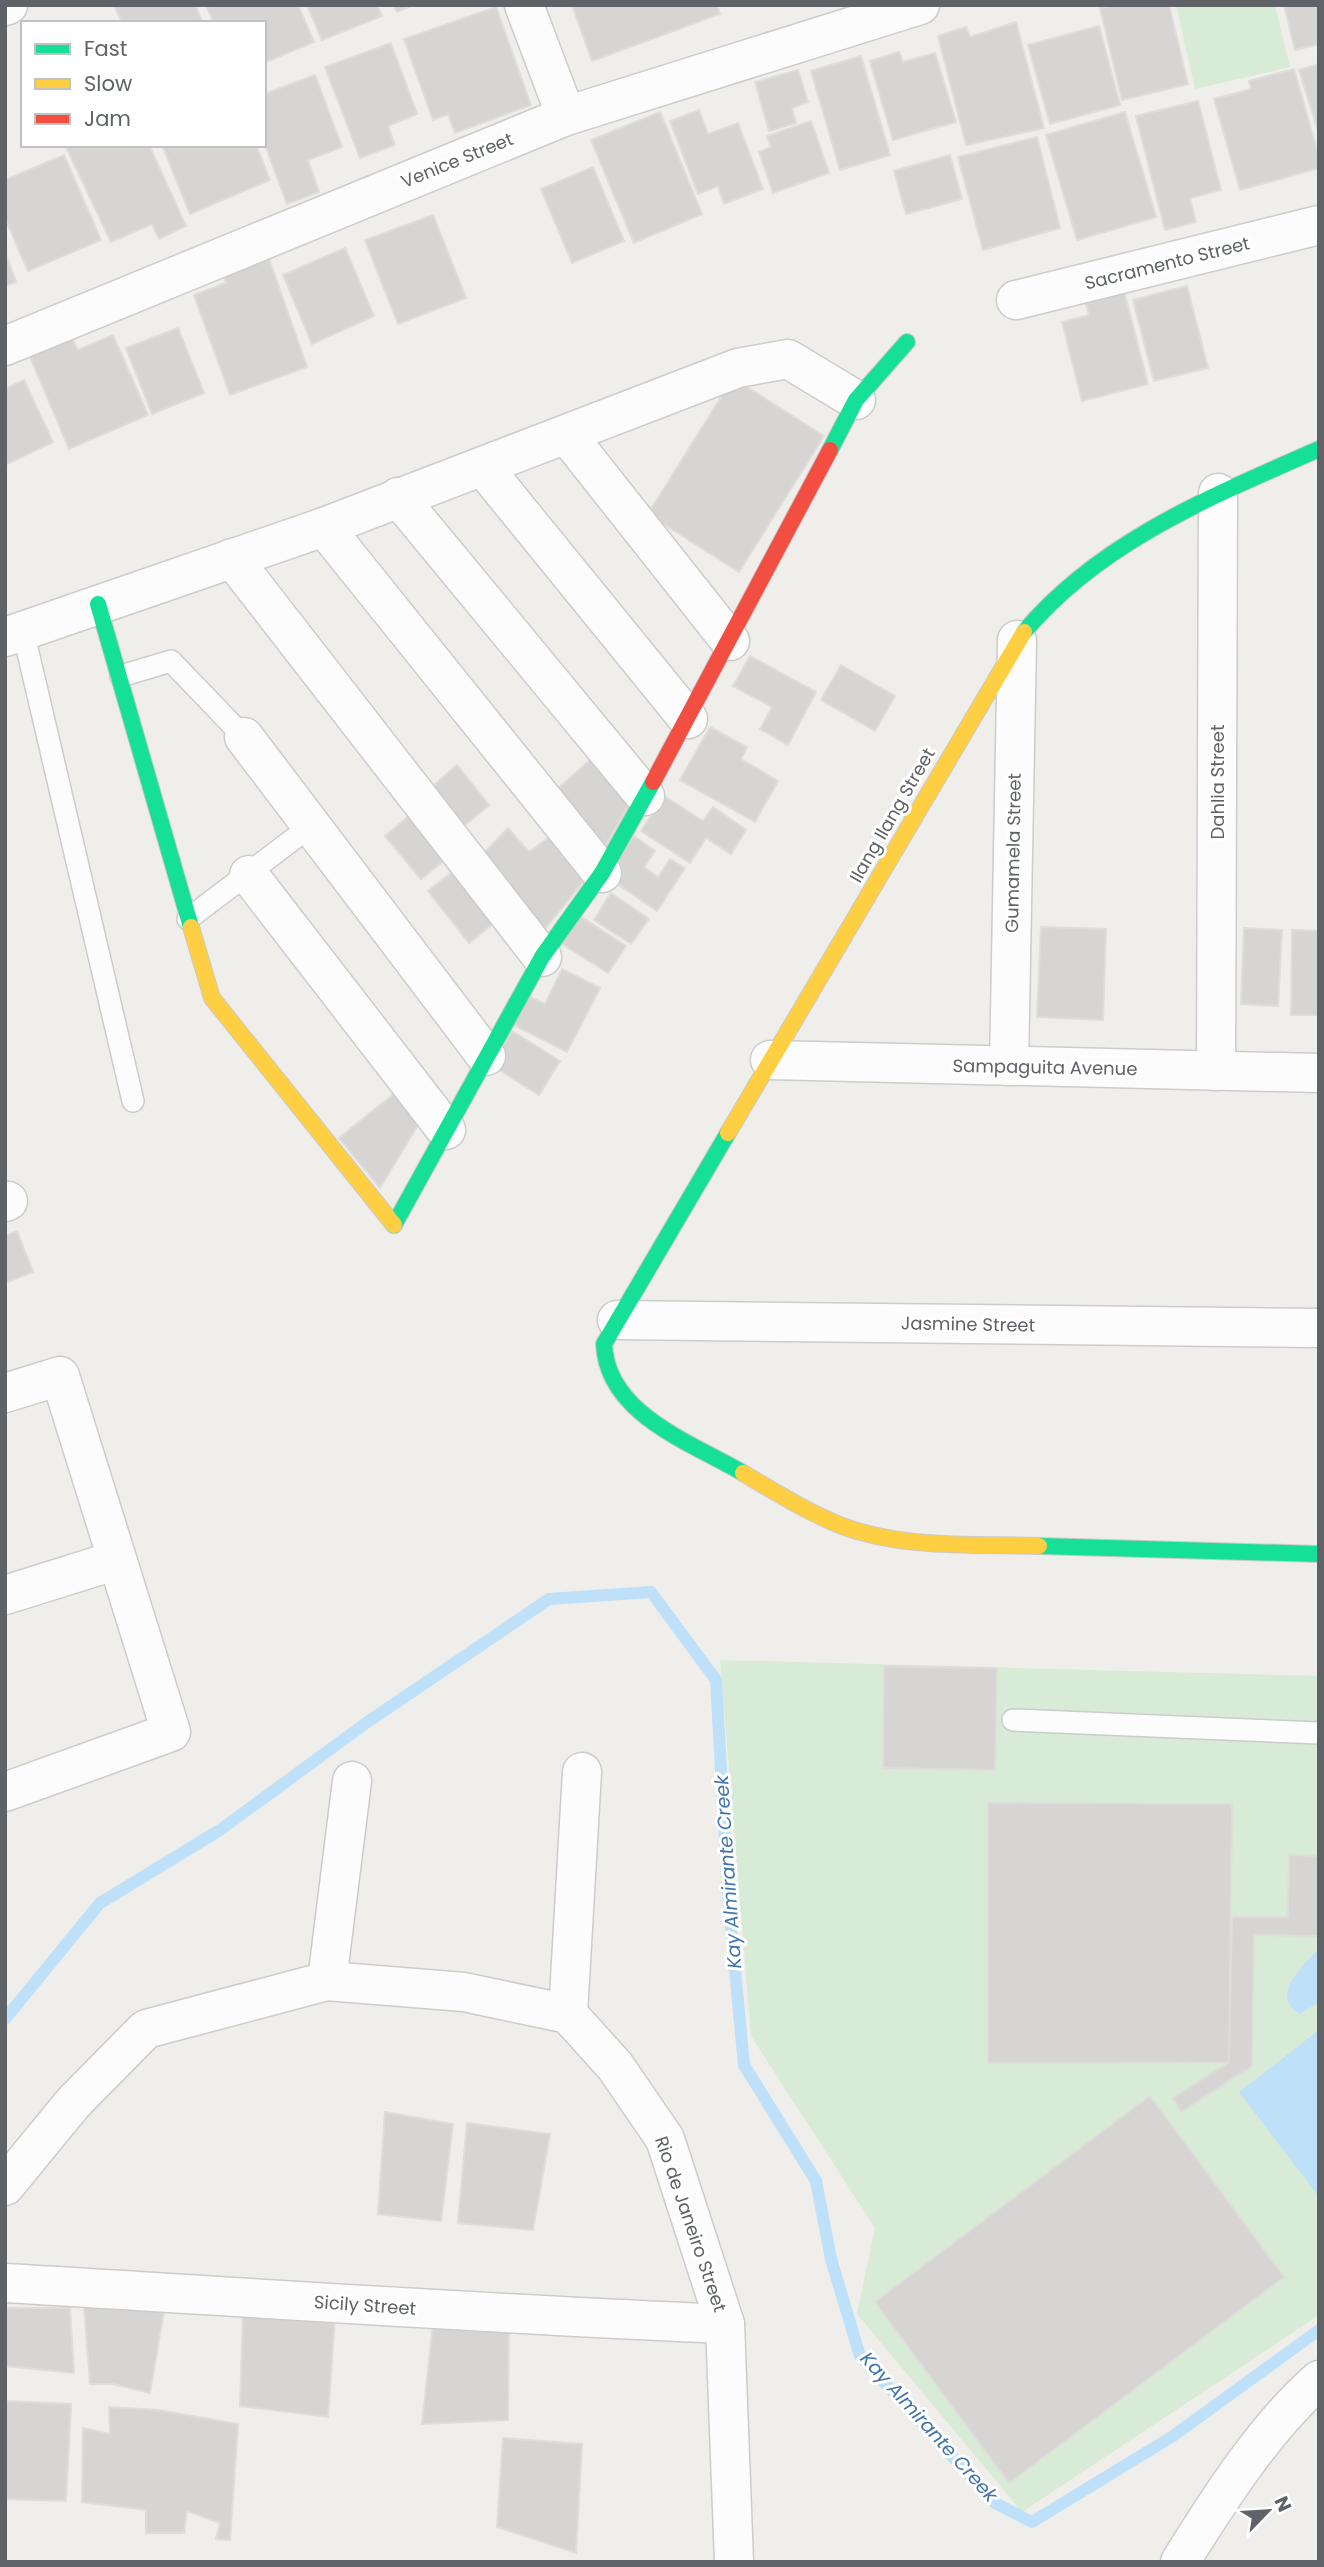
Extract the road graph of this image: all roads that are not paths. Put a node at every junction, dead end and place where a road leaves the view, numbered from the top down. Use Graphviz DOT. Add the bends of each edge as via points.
graph roads {
  1 [pos="524,5"];
  2 [pos="920,5"];
  3 [pos="566,116"];
  4 [pos="1319,225"];
  5 [pos="1016,300"];
  6 [pos="907,342"];
  7 [pos="5,346"];
  8 [pos="856,400"];
  9 [pos="567,435"];
  10 [pos="1319,449"];
  11 [pos="482,467"];
  12 [pos="1218,493"];
  13 [pos="398,497"];
  14 [pos="324,527"];
  15 [pos="232,558"];
  16 [pos="99,604"];
  17 [pos="14,634"];
  18 [pos="1017,640"];
  19 [pos="730,641"];
  20 [pos="121,676"];
  21 [pos="688,719"];
  22 [pos="244,737"];
  23 [pos="645,796"];
  24 [pos="313,825"];
  25 [pos="602,873"];
  26 [pos="249,875"];
  27 [pos="188,919"];
  28 [pos="542,957"];
  29 [pos="486,1056"];
  30 [pos="770,1060"];
  31 [pos="1009,1066"];
  32 [pos="1216,1071"];
  33 [pos="1319,1073"];
  34 [pos="132,1101"];
  35 [pos="446,1130"];
  36 [pos="617,1320"];
  37 [pos="1319,1328"];
  38 [pos="5,1393"];
  39 [pos="1319,1555"];
  40 [pos="117,1560"];
  41 [pos="5,1595"];
  42 [pos="1013,1720"];
  43 [pos="1319,1733"];
  44 [pos="582,1772"];
  45 [pos="352,1781"];
  46 [pos="5,1792"];
  47 [pos="327,1980"];
  48 [pos="568,2014"];
  49 [pos="5,2186"];
  50 [pos="5,2283"];
  51 [pos="724,2324"];
  52 [pos="1319,2380"];
  53 [pos="734,2562"];
  54 [pos="1180,2562"];
  1 -- 3 [label="street"];
  2 -- 3 [label="street, Venice Street"];
  3 -- 7 [label="street, Venice Street"];
  4 -- 5 [label="street, Sacramento Street"];
  6 -- 8 [label="street"];
  8 -- 9 [label="street" via="788,359 738,368"];
  8 -- 19 [label="street"];
  9 -- 11 [label="street"];
  9 -- 19 [label="street"];
  10 -- 12 [label="street, Ilang Ilang Street"];
  11 -- 13 [label="street"];
  11 -- 21 [label="street"];
  12 -- 18 [label="street, Ilang Ilang Street" via="1106,558 1053,600"];
  12 -- 32 [label="street, Dahlia Street"];
  13 -- 14 [label="street"];
  13 -- 23 [label="street"];
  14 -- 15 [label="street"];
  14 -- 25 [label="street"];
  15 -- 16 [label="street"];
  15 -- 28 [label="street"];
  16 -- 17 [label="street"];
  16 -- 20 [label="street"];
  17 -- 34 [label="lane"];
  18 -- 30 [label="street, Ilang Ilang Street"];
  18 -- 31 [label="street, Gumamela Street"];
  19 -- 21 [label="street"];
  20 -- 22 [label="lane" via="171,661"];
  20 -- 27 [label="street"];
  21 -- 23 [label="street"];
  22 -- 24 [label="street"];
  23 -- 25 [label="street"];
  24 -- 26 [label="lane"];
  24 -- 29 [label="street"];
  25 -- 28 [label="street"];
  26 -- 27 [label="lane"];
  26 -- 35 [label="street"];
  27 -- 35 [label="street" via="212,998 393,1226"];
  28 -- 29 [label="street"];
  29 -- 35 [label="street"];
  30 -- 31 [label="street, Sampaguita Avenue"];
  30 -- 36 [label="street, Ilang Ilang Street"];
  31 -- 32 [label="street, Sampaguita Avenue"];
  32 -- 33 [label="street, Sampaguita Avenue"];
  36 -- 37 [label="street, Jasmine Street"];
  36 -- 39 [label="street, Ilang Ilang Street" via="604,1344 605,1365 616,1388 638,1412 798,1505 843,1526 933,1544"];
  38 -- 40 [label="street" via="60,1376"];
  40 -- 41 [label="street"];
  40 -- 46 [label="street" via="171,1732"];
  42 -- 43 [label="lane"];
  44 -- 48 [label="street"];
  45 -- 47 [label="street"];
  47 -- 48 [label="street" via="464,1992"];
  47 -- 49 [label="street" via="146,2029 73,2103"];
  48 -- 51 [label="street, Rio de Janeiro Street" via="615,2066 665,2139"];
  50 -- 51 [label="street, Sicily Street" via="494,2315"];
  51 -- 53 [label="street, Rio de Janeiro Street"];
  52 -- 54 [label="street" via="1219,2499"];
}
